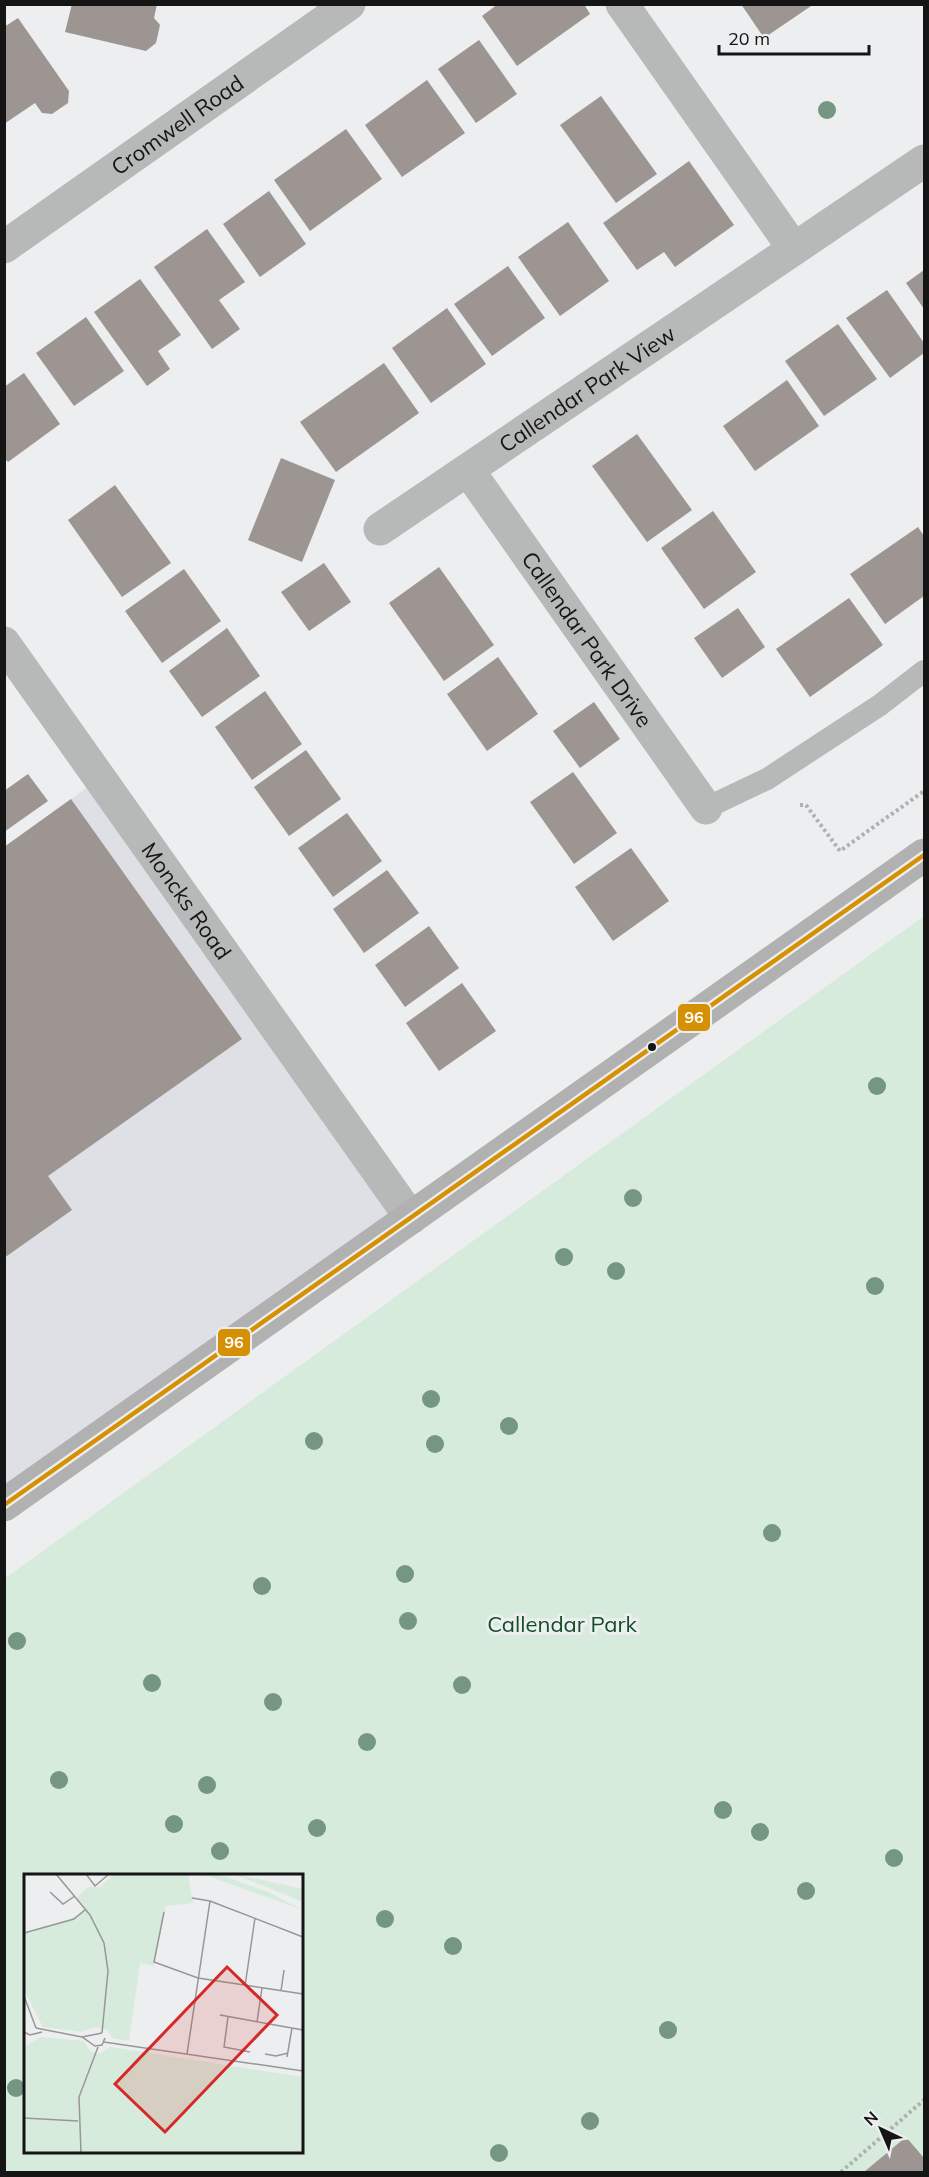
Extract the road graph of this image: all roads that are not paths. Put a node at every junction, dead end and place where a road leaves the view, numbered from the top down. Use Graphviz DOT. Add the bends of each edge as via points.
graph roads {
  1 [pos="622,4"];
  2 [pos="338,7"];
  3 [pos="924,161"];
  4 [pos="4,247"];
  5 [pos="794,249"];
  6 [pos="468,470"];
  7 [pos="380,529"];
  8 [pos="4,643"];
  9 [pos="924,671"];
  10 [pos="706,808"];
  11 [pos="924,855"];
  12 [pos="411,1218"];
  13 [pos="4,1505"];
  1 -- 5 [label="street"];
  2 -- 4 [label="street, Cromwell Road"];
  3 -- 5 [label="street, Callendar Park View"];
  5 -- 6 [label="street, Callendar Park View"];
  6 -- 7 [label="street, Callendar Park View"];
  6 -- 10 [label="street, Callendar Park Drive"];
  8 -- 12 [label="street, Moncks Road"];
  9 -- 10 [label="lane" via="880,705 767,779"];
  11 -- 12 [label="main road"];
  12 -- 13 [label="main road"];
}
